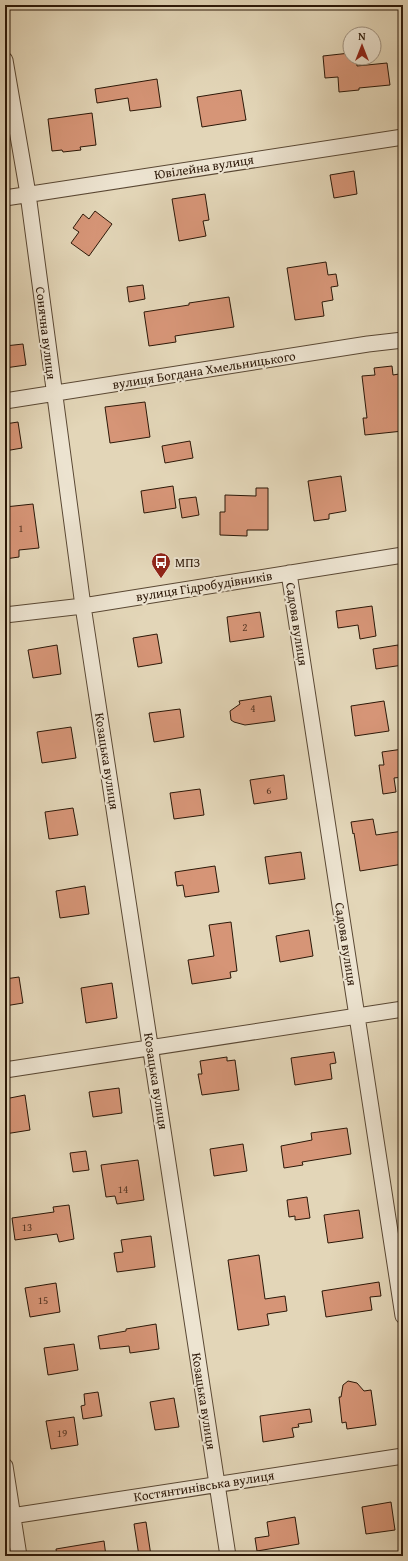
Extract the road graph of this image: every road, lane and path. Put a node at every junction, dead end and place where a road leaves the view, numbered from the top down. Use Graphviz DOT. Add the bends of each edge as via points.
graph roads {
  1 [pos="5,60"];
  2 [pos="403,137"];
  3 [pos="28,194"];
  4 [pos="5,198"];
  5 [pos="403,340"];
  6 [pos="54,394"];
  7 [pos="5,402"];
  8 [pos="403,555"];
  9 [pos="289,573"];
  10 [pos="83,606"];
  11 [pos="5,615"];
  12 [pos="403,1009"];
  13 [pos="357,1016"];
  14 [pos="151,1047"];
  15 [pos="5,1070"];
  16 [pos="403,1316"];
  17 [pos="403,1456"];
  18 [pos="5,1466"];
  19 [pos="217,1484"];
  20 [pos="9,1516"];
  21 [pos="19,1556"];
  22 [pos="228,1556"];
  1 -- 3 [label="street, Сонячна вулиця"];
  2 -- 3 [label="street, Ювілейна вулиця"];
  3 -- 4 [label="street, Ювілейна вулиця"];
  3 -- 6 [label="street, Сонячна вулиця"];
  5 -- 6 [label="street, вулиця Богдана Хмельницького"];
  6 -- 7 [label="street, вулиця Богдана Хмельницького"];
  6 -- 10 [label="street, Сонячна вулиця"];
  8 -- 9 [label="street, вулиця Гідробудівників"];
  9 -- 10 [label="street, вулиця Гідробудівників"];
  9 -- 13 [label="street, Садова вулиця"];
  10 -- 11 [label="street, вулиця Гідробудівників"];
  10 -- 14 [label="street, Козацька вулиця"];
  12 -- 13 [label="street"];
  13 -- 14 [label="street"];
  13 -- 16 [label="street, Садова вулиця"];
  14 -- 15 [label="street"];
  14 -- 19 [label="street, Козацька вулиця"];
  17 -- 19 [label="street, Костянтинівська вулиця"];
  18 -- 20 [label="street"];
  19 -- 20 [label="street, Костянтинівська вулиця"];
  19 -- 22 [label="street, Козацька вулиця"];
  20 -- 21 [label="street"];
}
